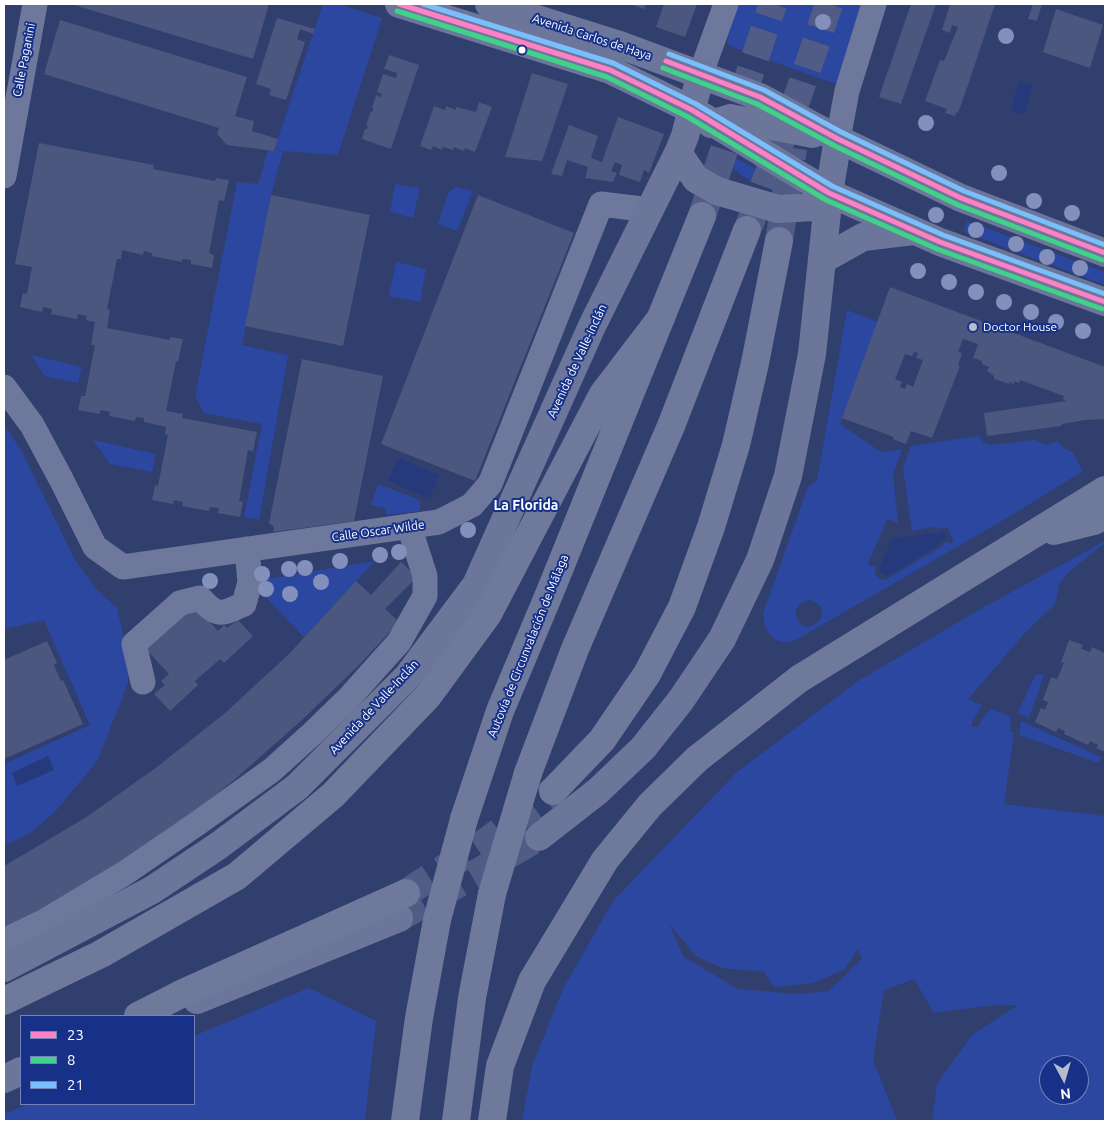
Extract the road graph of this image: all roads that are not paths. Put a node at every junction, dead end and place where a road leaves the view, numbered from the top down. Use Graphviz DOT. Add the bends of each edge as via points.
graph roads {
  1 [pos="35,4"];
  2 [pos="400,4"];
  3 [pos="489,4"];
  4 [pos="726,4"];
  5 [pos="874,4"];
  6 [pos="700,73"];
  7 [pos="703,116"];
  8 [pos="838,140"];
  9 [pos="682,144"];
  10 [pos="4,176"];
  11 [pos="829,193"];
  12 [pos="650,210"];
  13 [pos="702,216"];
  14 [pos="747,230"];
  15 [pos="914,231"];
  16 [pos="779,241"];
  17 [pos="1105,253"];
  18 [pos="822,260"];
  19 [pos="1105,302"];
  20 [pos="661,318"];
  21 [pos="4,387"];
  22 [pos="1105,490"];
  23 [pos="1105,515"];
  24 [pos="410,526"];
  25 [pos="1026,538"];
  26 [pos="247,549"];
  27 [pos="143,682"];
  28 [pos="553,791"];
  29 [pos="539,837"];
  30 [pos="403,905"];
  31 [pos="4,941"];
  32 [pos="4,968"];
  33 [pos="4,1002"];
  34 [pos="140,1015"];
  35 [pos="157,1015"];
  36 [pos="20,1071"];
  37 [pos="4,1078"];
  38 [pos="405,1121"];
  39 [pos="456,1121"];
  40 [pos="492,1121"];
  1 -- 10 [label="street, Calle Paganini"];
  2 -- 7 [label="main road, Avenida Carlos de Haya" via="610,70"];
  3 -- 6 [label="main road, Avenida Carlos de Haya"];
  4 -- 6 [label="street"];
  5 -- 8 [label="street" via="847,91"];
  6 -- 7 [label="main road"];
  6 -- 8 [label="main road, Avenida Carlos de Haya" via="760,96"];
  7 -- 8 [label="main road" via="730,118"];
  7 -- 9 [label="main road"];
  7 -- 11 [label="main road, Avenida Carlos de Haya"];
  8 -- 11 [label="main road"];
  8 -- 17 [label="main road, Avenida Carlos de Haya" via="962,198"];
  9 -- 11 [label="main road" via="696,179 717,191 778,209 814,207"];
  9 -- 12 [label="main road, Avenida de Valle-Inclán"];
  11 -- 15 [label="main road, Avenida Carlos de Haya"];
  11 -- 18 [label="main road"];
  12 -- 24 [label="street, Calle Oscar Wilde" via="601,204 490,484 472,505 439,522"];
  12 -- 32 [label="main road, Avenida de Valle-Inclán" via="584,342 476,585 408,676 297,787 218,846 152,890"];
  13 -- 20 [label="highway, Autovía de Circunvalación de Málaga"];
  14 -- 39 [label="highway, bridge" via="671,426 575,649 528,773 492,894 472,998"];
  15 -- 18 [label="main road" via="863,237"];
  15 -- 19 [label="main road, Avenida Carlos de Haya"];
  16 -- 28 [label="highway" via="736,445 711,528 682,607 648,674 602,740"];
  18 -- 29 [label="main road" via="812,354 788,476 760,560 722,639 681,700 636,754 598,791"];
  20 -- 33 [label="highway" via="603,394 488,614 428,696 367,760 333,795 237,876 100,954"];
  20 -- 38 [label="highway, Autovía de Circunvalación de Málaga, bridge" via="500,711 464,820 437,920 418,1018"];
  21 -- 26 [label="street, Calle Oscar Wilde" via="32,425 94,547 123,567"];
  22 -- 25 [label="highway"];
  23 -- 25 [label="highway" via="1094,521"];
  24 -- 26 [label="street, Calle Oscar Wilde"];
  24 -- 31 [label="street" via="425,576 425,596 399,642 348,699 272,770 198,824 125,874"];
  25 -- 40 [label="highway" via="799,679 697,759 650,805 605,860 532,981 500,1066"];
  26 -- 27 [label="street" via="250,582 244,604 224,613 210,610 200,598 180,603 134,644"];
  30 -- 34 [label="highway" via="186,992"];
  30 -- 35 [label="main road" via="190,1003"];
  36 -- 37 [label="main road"];
}
